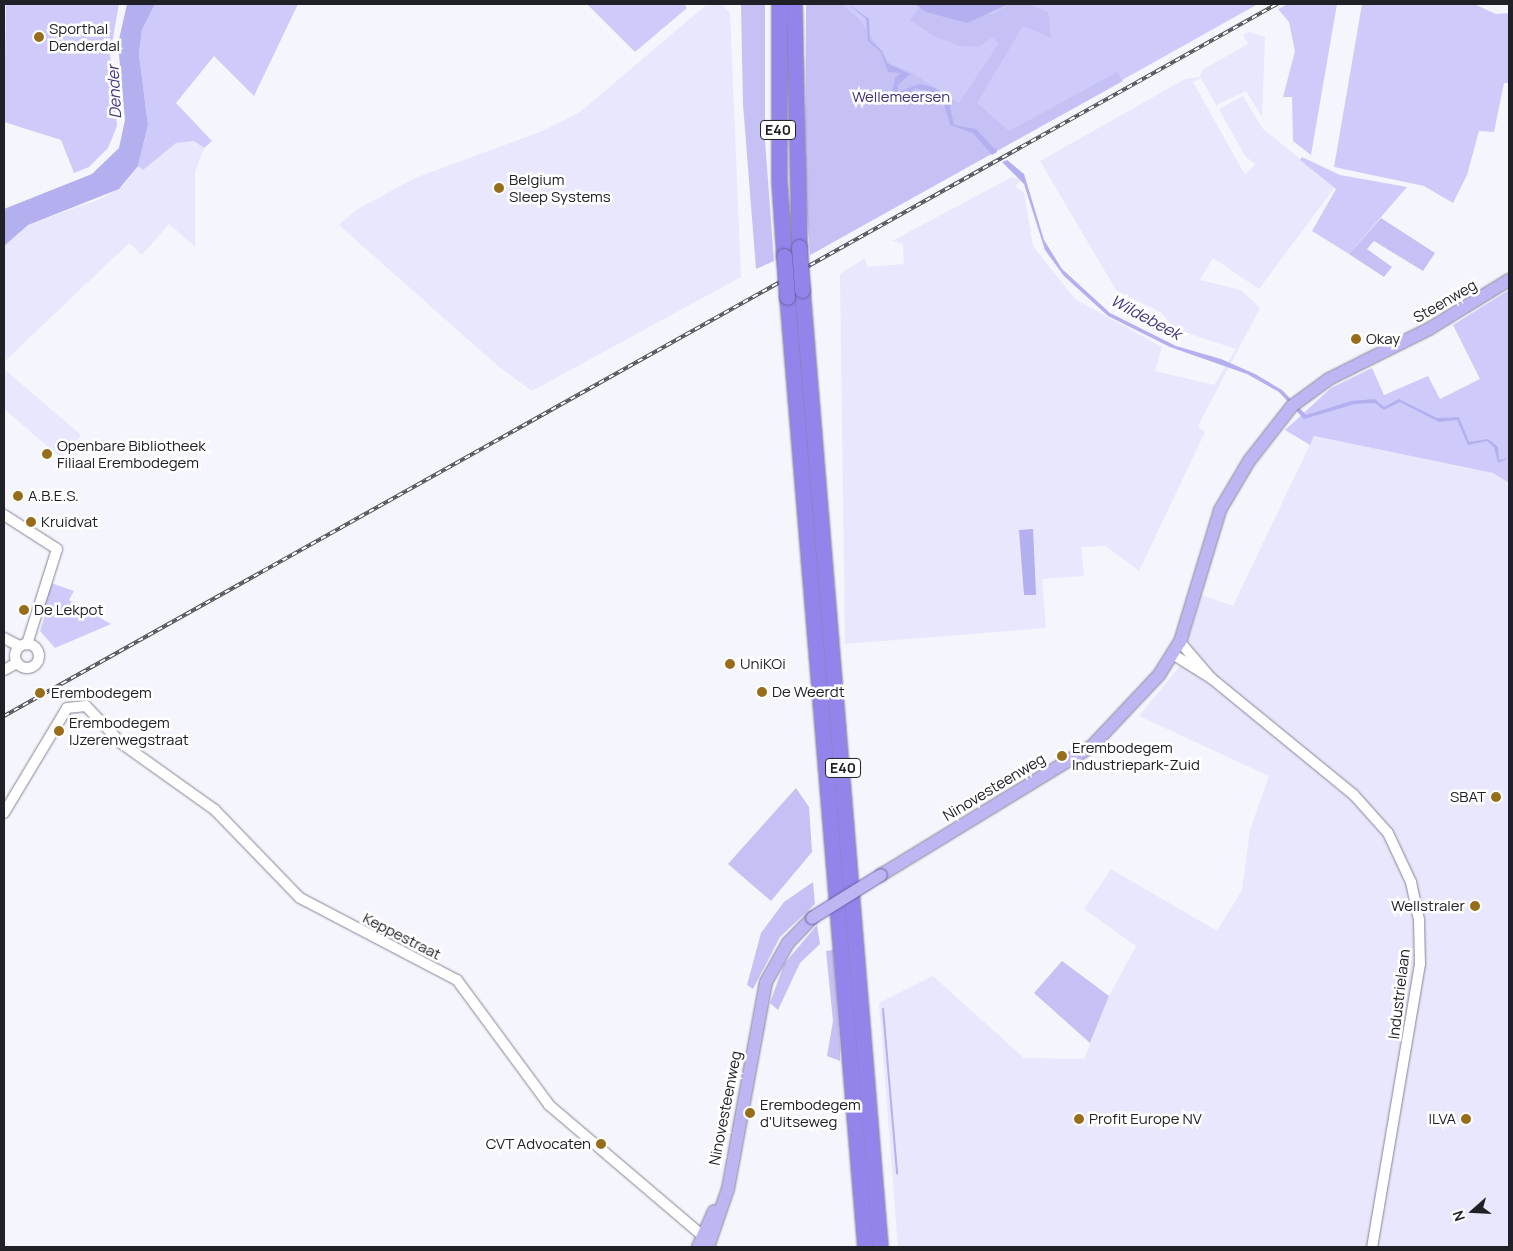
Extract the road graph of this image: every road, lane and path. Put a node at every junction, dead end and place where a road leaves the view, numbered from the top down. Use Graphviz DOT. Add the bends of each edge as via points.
graph roads {
  1 [pos="779,4"];
  2 [pos="794,4"];
  3 [pos="1509,280"];
  4 [pos="1292,406"];
  5 [pos="4,515"];
  6 [pos="4,638"];
  7 [pos="1180,642"];
  8 [pos="23,645"];
  9 [pos="1174,656"];
  10 [pos="17,663"];
  11 [pos="4,670"];
  12 [pos="1211,678"];
  13 [pos="4,813"];
  14 [pos="707,1239"];
  15 [pos="865,1247"];
  16 [pos="880,1247"];
  17 [pos="1372,1247"];
  1 -- 15 [label="highway, E40, bridge" via="784,256"];
  2 -- 16 [label="highway, E40, bridge" via="799,247"];
  3 -- 4 [label="main road, Steenweg" via="1429,329 1328,379"];
  4 -- 7 [label="main road, Ninovesteenweg" via="1249,461 1220,510"];
  5 -- 8 [label="street" via="56,549"];
  6 -- 8 [label="street"];
  7 -- 9 [label="main road, Ninovesteenweg"];
  7 -- 12 [label="street, Industrielaan"];
  8 -- 10 [label="street"];
  8 -- 10 [label="street" via="37,649 38,662 27,668"];
  9 -- 12 [label="street, Industrielaan"];
  9 -- 14 [label="main road, Ninovesteenweg, bridge" via="1092,746 812,918 788,943 766,982 727,1182"];
  10 -- 11 [label="street"];
  12 -- 17 [label="street, Industrielaan" via="1370,810 1388,833 1411,882 1419,921 1420,964"];
  13 -- 14 [label="street, Keppestraat" via="67,708 81,704 121,743 215,810 306,902 457,980 549,1105"];
}
